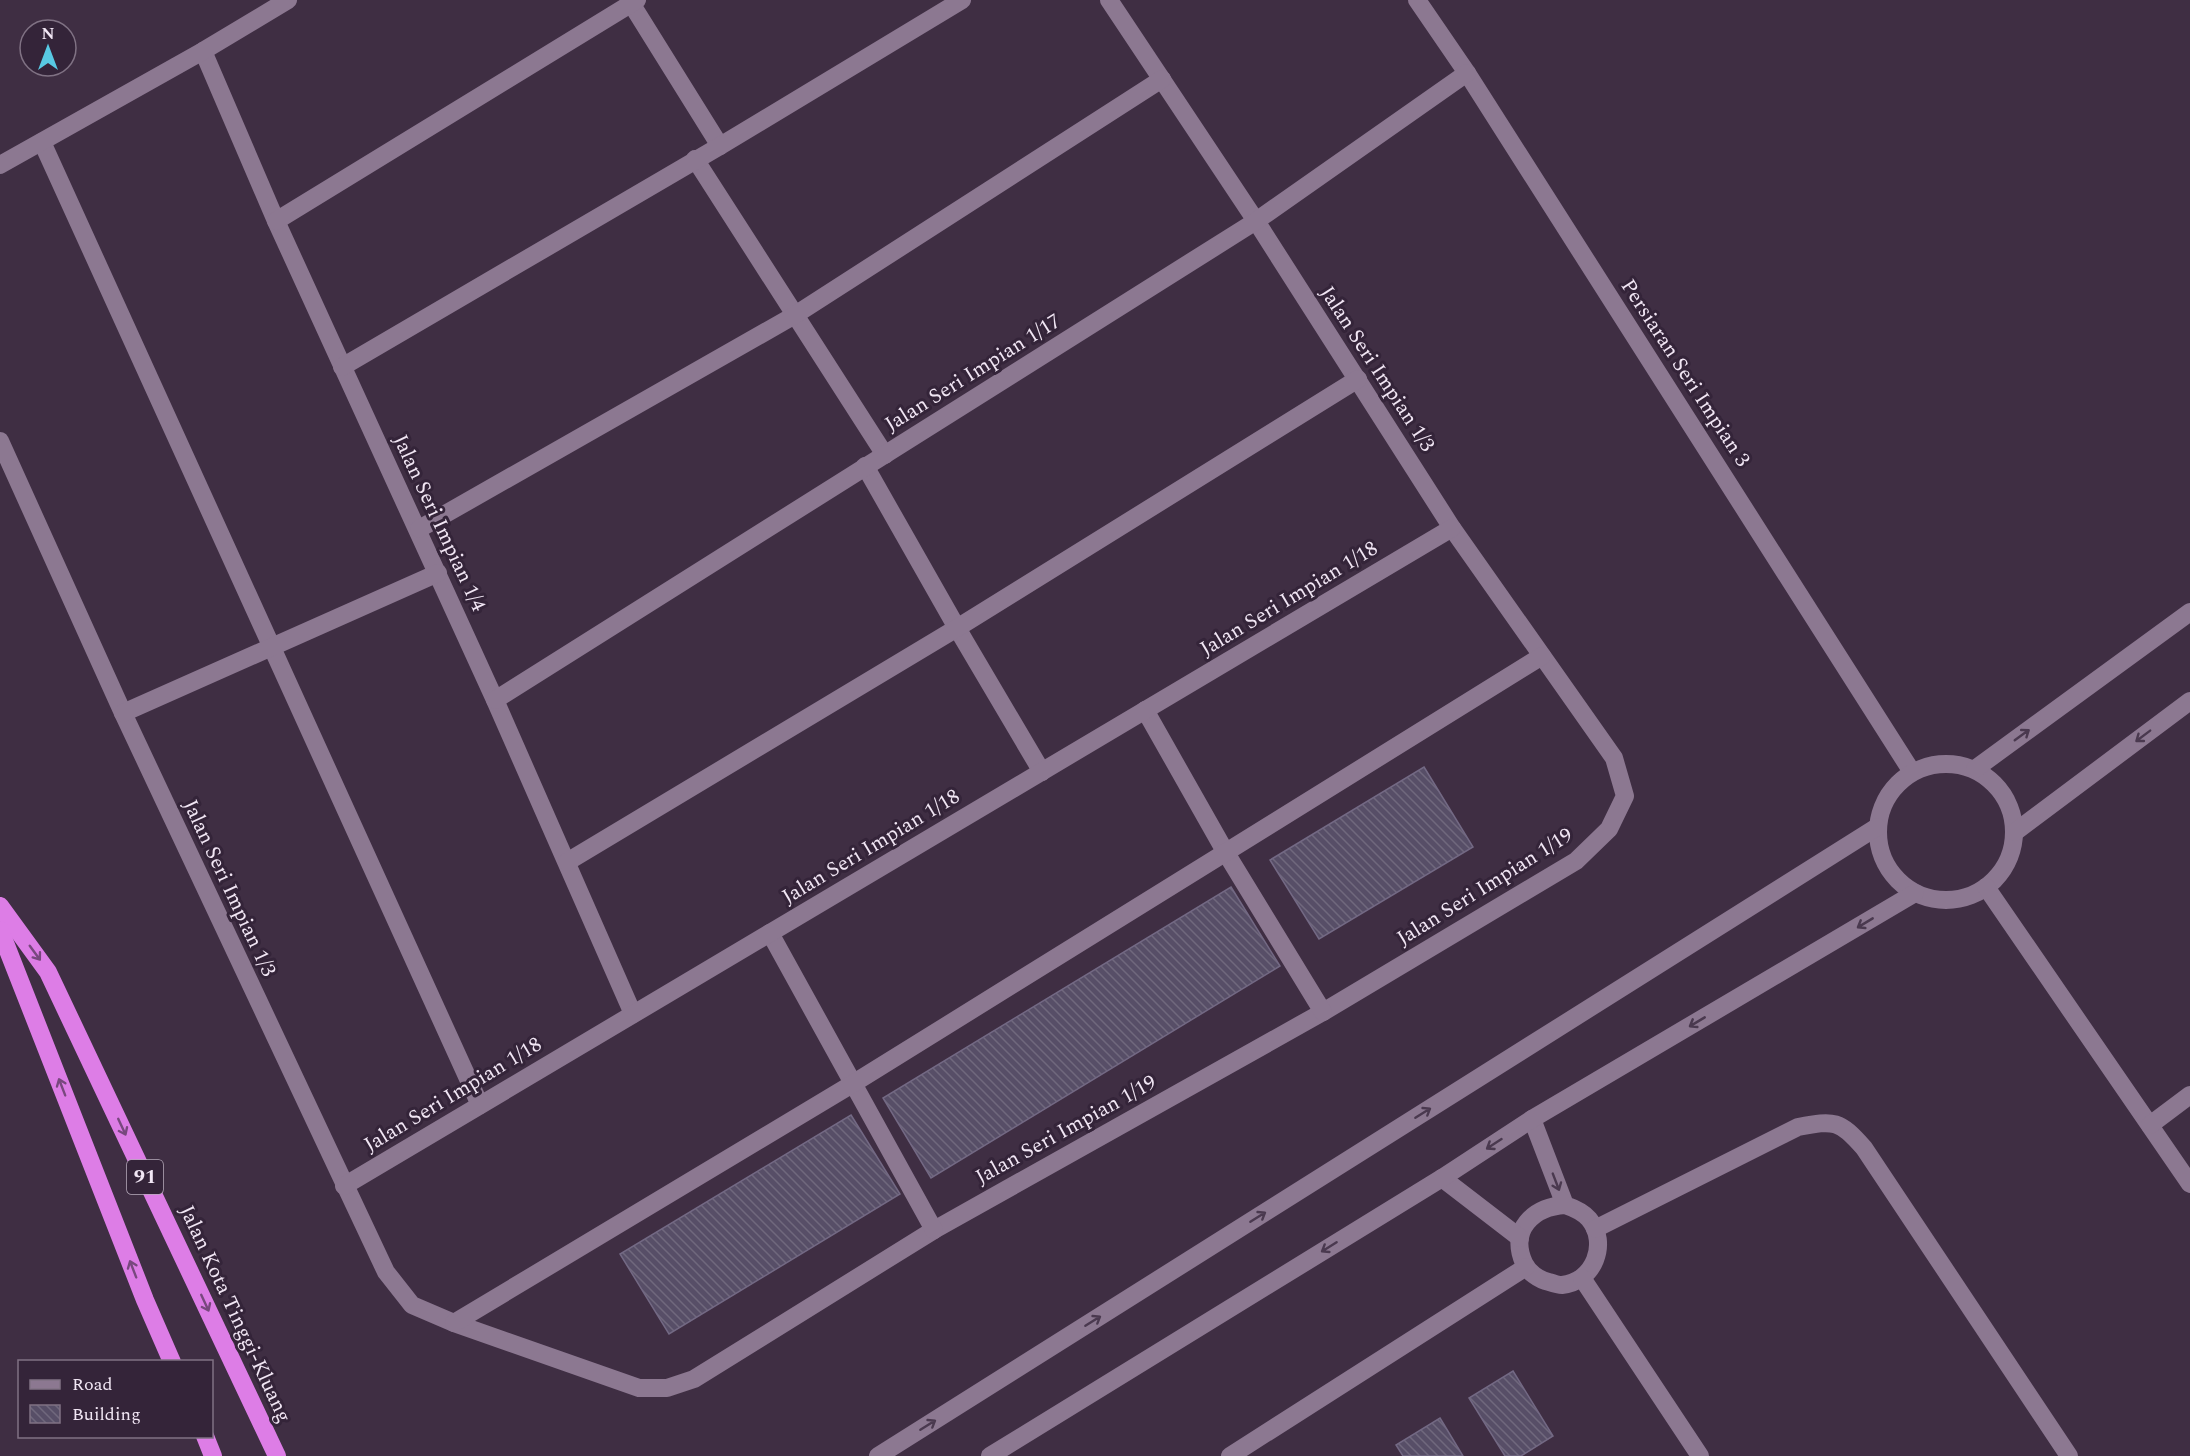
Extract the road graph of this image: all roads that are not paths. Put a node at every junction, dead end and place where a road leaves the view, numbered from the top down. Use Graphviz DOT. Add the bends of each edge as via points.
graph roads {
  1 [pos="288,0"];
  2 [pos="962,0"];
  3 [pos="1109,0"];
  4 [pos="1417,0"];
  5 [pos="633,1"];
  6 [pos="203,51"];
  7 [pos="1467,73"];
  8 [pos="1162,80"];
  9 [pos="42,142"];
  10 [pos="720,146"];
  11 [pos="695,159"];
  12 [pos="0,165"];
  13 [pos="276,221"];
  14 [pos="1256,221"];
  15 [pos="795,315"];
  16 [pos="342,367"];
  17 [pos="1358,379"];
  18 [pos="0,441"];
  19 [pos="885,455"];
  20 [pos="866,466"];
  21 [pos="1452,528"];
  22 [pos="418,529"];
  23 [pos="438,573"];
  24 [pos="2190,612"];
  25 [pos="957,628"];
  26 [pos="270,646"];
  27 [pos="1542,656"];
  28 [pos="495,700"];
  29 [pos="2190,701"];
  30 [pos="1145,710"];
  31 [pos="123,713"];
  32 [pos="1614,758"];
  33 [pos="1975,769"];
  34 [pos="1042,772"];
  35 [pos="1912,772"];
  36 [pos="1877,827"];
  37 [pos="2015,832"];
  38 [pos="1226,853"];
  39 [pos="567,862"];
  40 [pos="1986,887"];
  41 [pos="1916,893"];
  42 [pos="0,906"];
  43 [pos="0,930"];
  44 [pos="770,933"];
  45 [pos="1323,1012"];
  46 [pos="633,1014"];
  47 [pos="854,1083"];
  48 [pos="2190,1095"];
  49 [pos="480,1105"];
  50 [pos="1532,1119"];
  51 [pos="2150,1125"];
  52 [pos="1442,1178"];
  53 [pos="2190,1184"];
  54 [pos="344,1186"];
  55 [pos="1566,1206"];
  56 [pos="1595,1228"];
  57 [pos="934,1230"];
  58 [pos="1520,1238"];
  59 [pos="1526,1267"];
  60 [pos="1582,1278"];
  61 [pos="454,1323"];
  62 [pos="171,1360"];
  63 [pos="205,1438"];
  64 [pos="213,1456"];
  65 [pos="277,1456"];
  66 [pos="878,1456"];
  67 [pos="990,1456"];
  68 [pos="1230,1456"];
  69 [pos="1700,1456"];
  70 [pos="2069,1456"];
  1 -- 6 [label="street"];
  2 -- 10 [label="street"];
  3 -- 8 [label="street, Jalan Seri Impian 1/3"];
  4 -- 7 [label="street, Persiaran Seri Impian 3"];
  5 -- 10 [label="street"];
  5 -- 13 [label="street"];
  6 -- 9 [label="street"];
  6 -- 13 [label="street, Jalan Seri Impian 1/4"];
  7 -- 14 [label="street, Jalan Seri Impian 1/17"];
  7 -- 35 [label="street, Persiaran Seri Impian 3"];
  8 -- 14 [label="street, Jalan Seri Impian 1/3"];
  8 -- 15 [label="street"];
  9 -- 12 [label="street"];
  9 -- 26 [label="street"];
  10 -- 11 [label="street"];
  11 -- 15 [label="street"];
  11 -- 16 [label="street"];
  13 -- 16 [label="street, Jalan Seri Impian 1/4"];
  14 -- 17 [label="street, Jalan Seri Impian 1/3"];
  14 -- 19 [label="street, Jalan Seri Impian 1/17"];
  15 -- 19 [label="street"];
  15 -- 22 [label="street"];
  16 -- 22 [label="street, Jalan Seri Impian 1/4"];
  17 -- 21 [label="street, Jalan Seri Impian 1/3"];
  17 -- 25 [label="street"];
  18 -- 31 [label="street, Jalan Seri Impian 1/3"];
  19 -- 20 [label="street, Jalan Seri Impian 1/17"];
  20 -- 25 [label="street"];
  20 -- 28 [label="street, Jalan Seri Impian 1/17"];
  21 -- 27 [label="street, Jalan Seri Impian 1/3"];
  21 -- 30 [label="street, Jalan Seri Impian 1/18"];
  22 -- 23 [label="street, Jalan Seri Impian 1/4"];
  23 -- 26 [label="street"];
  23 -- 28 [label="street, Jalan Seri Impian 1/4"];
  33 -- 24 [label="street, one-way"];
  25 -- 34 [label="street"];
  25 -- 39 [label="street"];
  26 -- 31 [label="street"];
  26 -- 49 [label="street"];
  27 -- 32 [label="street, Jalan Seri Impian 1/3"];
  27 -- 38 [label="street"];
  28 -- 39 [label="street, Jalan Seri Impian 1/4"];
  29 -- 37 [label="street, one-way"];
  30 -- 34 [label="street, Jalan Seri Impian 1/18"];
  30 -- 38 [label="street"];
  31 -- 54 [label="street, Jalan Seri Impian 1/3"];
  32 -- 45 [label="street, Jalan Seri Impian 1/19" via="1625,796 1609,829 1576,861"];
  33 -- 35 [label="street" via="1944,763"];
  33 -- 37 [label="street" via="1996,785 2010,807"];
  34 -- 44 [label="street, Jalan Seri Impian 1/18"];
  35 -- 36 [label="street" via="1895,786 1882,805"];
  36 -- 41 [label="street" via="1881,854 1894,877"];
  66 -- 36 [label="street, one-way"];
  37 -- 40 [label="street" via="2006,863"];
  38 -- 45 [label="street"];
  38 -- 47 [label="street"];
  39 -- 46 [label="street, Jalan Seri Impian 1/4"];
  40 -- 41 [label="street" via="1970,896 1952,899 1933,899"];
  40 -- 51 [label="street"];
  41 -- 50 [label="street, one-way"];
  42 -- 65 [label="highway, Jalan Kota Tinggi-Kluang / 91, one-way" via="48,972"];
  62 -- 43 [label="highway, 91, one-way"];
  44 -- 46 [label="street, Jalan Seri Impian 1/18"];
  44 -- 47 [label="street"];
  45 -- 57 [label="street, Jalan Seri Impian 1/19"];
  46 -- 49 [label="street, Jalan Seri Impian 1/18"];
  47 -- 57 [label="street"];
  47 -- 61 [label="street"];
  48 -- 51 [label="street"];
  49 -- 54 [label="street, Jalan Seri Impian 1/18"];
  50 -- 52 [label="street, one-way"];
  50 -- 55 [label="street, one-way"];
  51 -- 53 [label="street"];
  52 -- 58 [label="street"];
  52 -- 67 [label="street, one-way"];
  54 -- 61 [label="street, Jalan Seri Impian 1/3" via="399,1292 412,1305"];
  55 -- 56 [label="street" via="1589,1218"];
  55 -- 58 [label="street" via="1550,1206 1536,1213 1525,1224"];
  56 -- 60 [label="street" via="1599,1247 1594,1264"];
  56 -- 70 [label="street" via="1798,1127 1823,1122 1845,1127 1864,1148"];
  57 -- 61 [label="street, Jalan Seri Impian 1/19" via="694,1379 667,1388 639,1388"];
  58 -- 59 [label="street" via="1520,1253"];
  59 -- 60 [label="street" via="1542,1281 1562,1285"];
  59 -- 68 [label="street"];
  60 -- 69 [label="street"];
  63 -- 64 [label="highway"];
}
